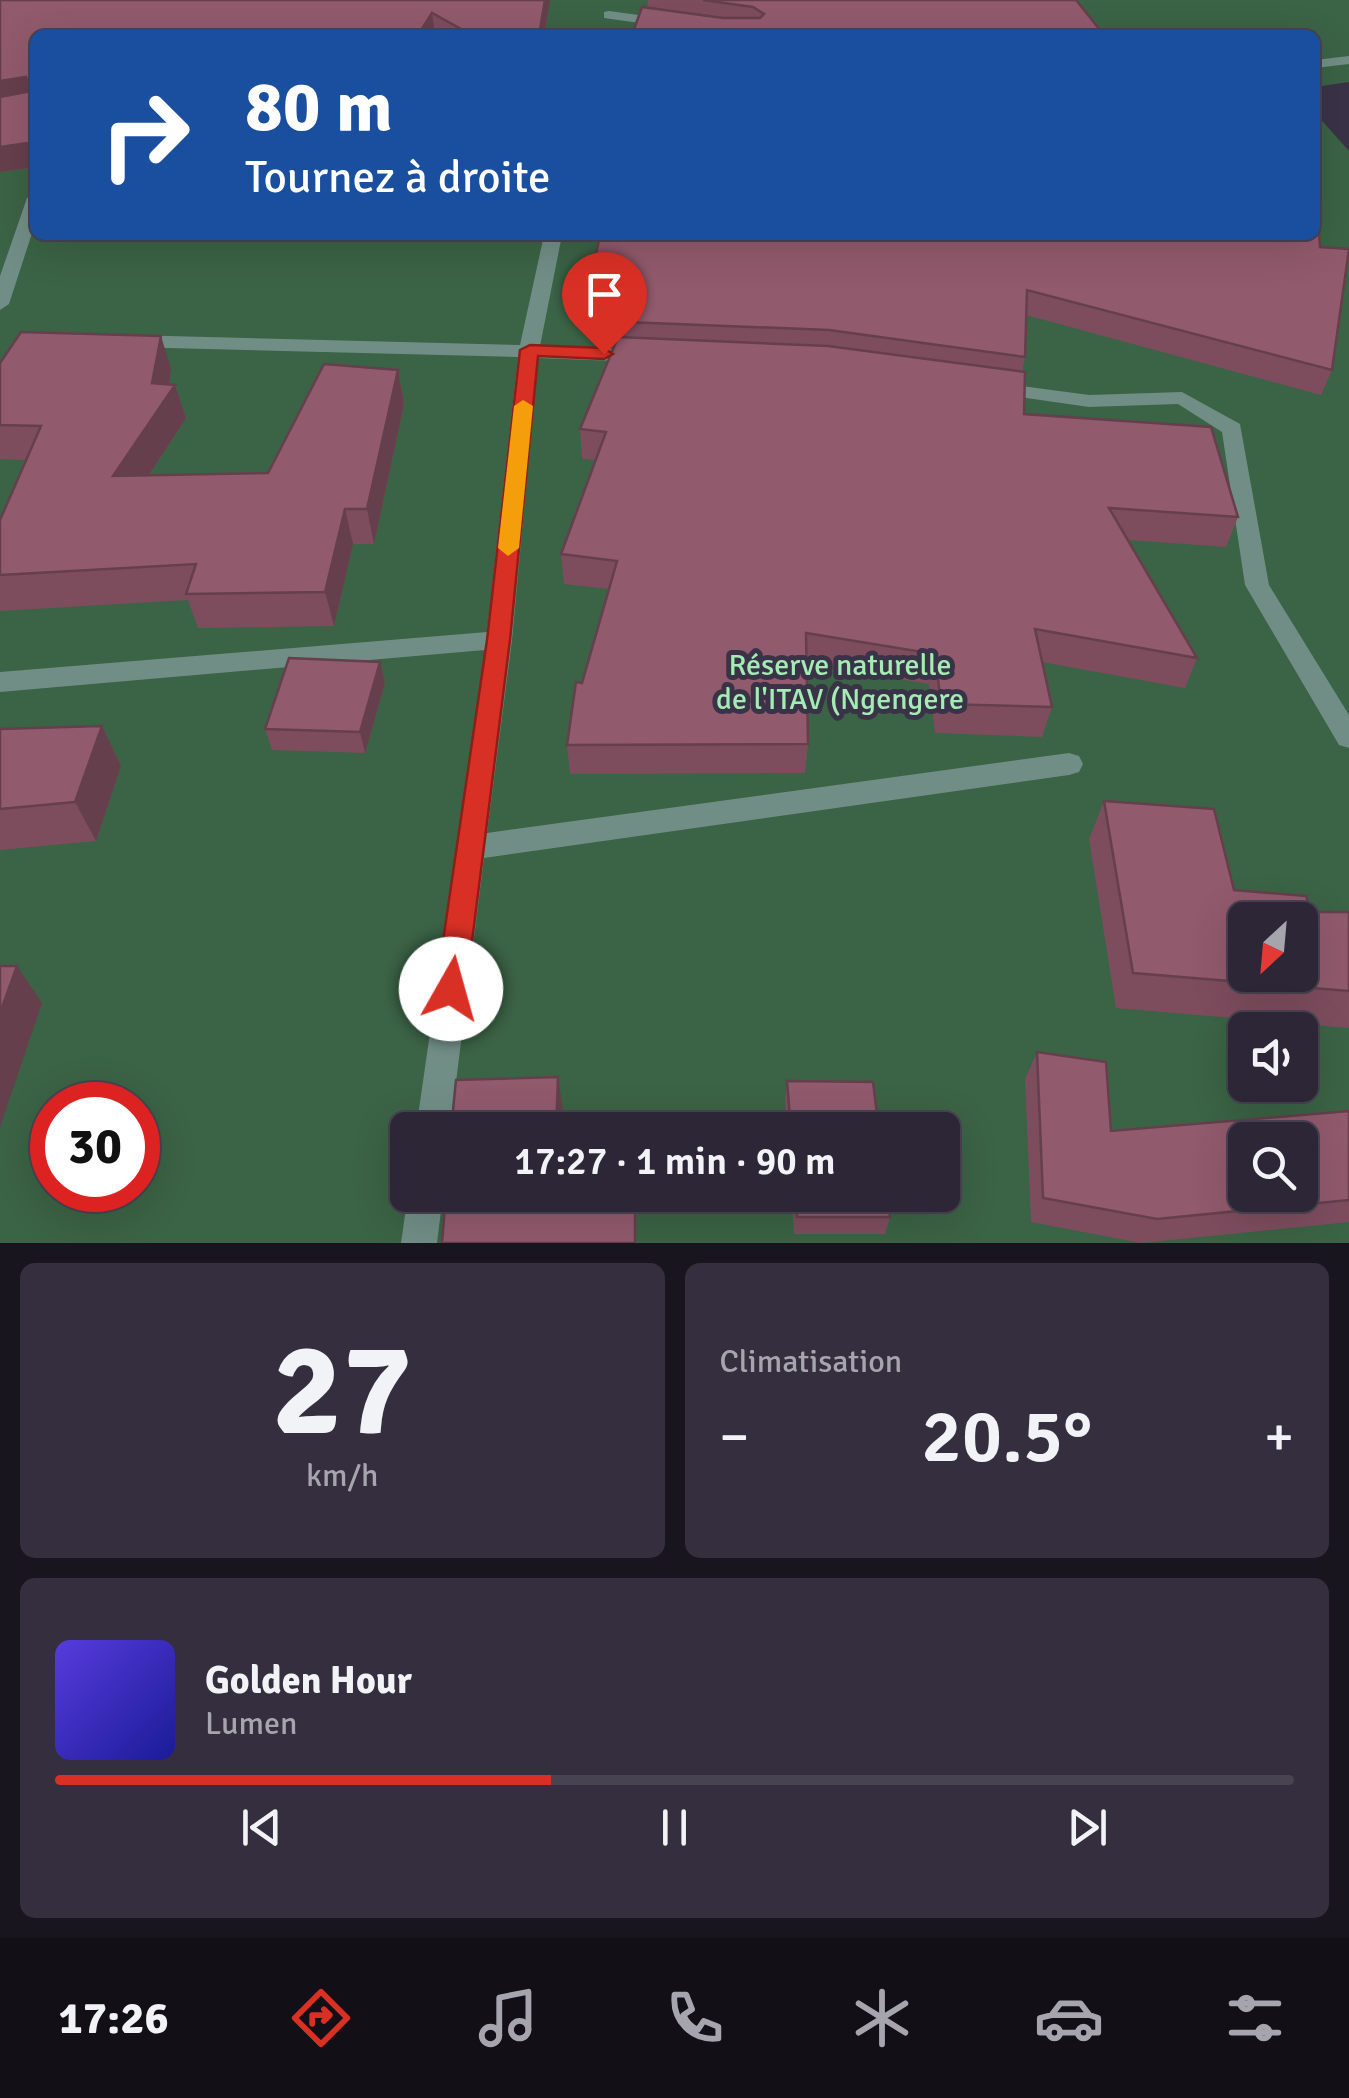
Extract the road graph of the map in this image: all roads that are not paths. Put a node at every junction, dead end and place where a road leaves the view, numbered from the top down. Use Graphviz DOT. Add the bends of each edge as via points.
graph roads {
  1 [pos="619,0"];
  2 [pos="681,25"];
  3 [pos="1349,60"];
  4 [pos="1320,63"];
  5 [pos="30,213"];
  6 [pos="552,240"];
  7 [pos="0,304"];
  8 [pos="102,341"];
  9 [pos="530,350"];
  10 [pos="668,357"];
  11 [pos="976,386"];
  12 [pos="498,640"];
  13 [pos="0,682"];
  14 [pos="1349,738"];
  15 [pos="1068,764"];
  16 [pos="469,848"];
  17 [pos="435,1112"];
  18 [pos="423,1212"];
  19 [pos="419,1243"];
  1 -- 2 [label="street" via="607,20"];
  3 -- 4 [label="street"];
  5 -- 7 [label="street"];
  6 -- 9 [label="street"];
  8 -- 9 [label="street"];
  9 -- 10 [label="street"];
  9 -- 12 [label="street"];
  11 -- 14 [label="street" via="1089,402 1182,398 1232,429 1257,585"];
  12 -- 13 [label="street"];
  12 -- 16 [label="street"];
  15 -- 16 [label="street"];
  16 -- 17 [label="street"];
  18 -- 19 [label="street"];
}
